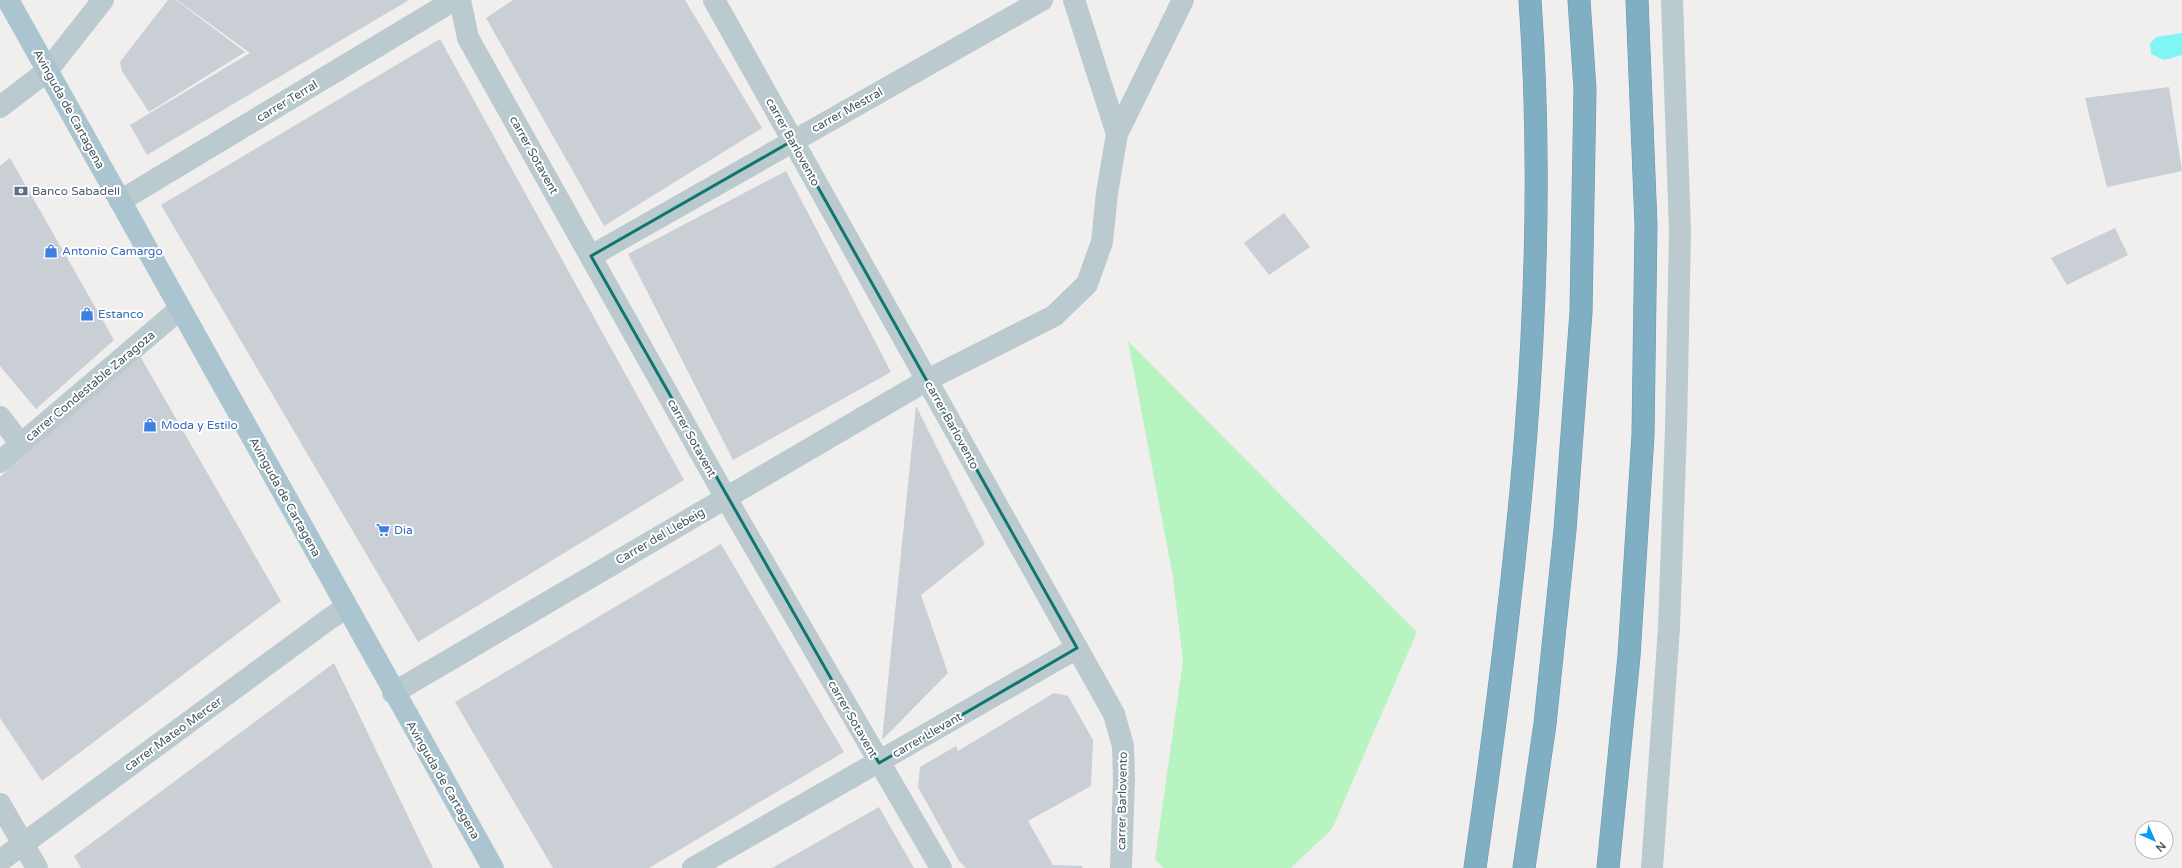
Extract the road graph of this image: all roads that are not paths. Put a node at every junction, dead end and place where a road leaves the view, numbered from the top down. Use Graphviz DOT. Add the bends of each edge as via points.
graph roads {
  1 [pos="8,0"];
  2 [pos="103,0"];
  3 [pos="454,0"];
  4 [pos="460,0"];
  5 [pos="714,0"];
  6 [pos="1042,0"];
  7 [pos="1074,0"];
  8 [pos="1183,0"];
  9 [pos="1530,0"];
  10 [pos="1579,0"];
  11 [pos="1637,0"];
  12 [pos="1672,0"];
  13 [pos="47,71"];
  14 [pos="0,107"];
  15 [pos="1116,134"];
  16 [pos="792,141"];
  17 [pos="120,201"];
  18 [pos="590,256"];
  19 [pos="180,309"];
  20 [pos="926,380"];
  21 [pos="0,418"];
  22 [pos="21,444"];
  23 [pos="0,462"];
  24 [pos="726,498"];
  25 [pos="346,608"];
  26 [pos="1077,648"];
  27 [pos="393,693"];
  28 [pos="879,763"];
  29 [pos="0,804"];
  30 [pos="23,844"];
  31 [pos="0,861"];
  32 [pos="37,868"];
  33 [pos="493,868"];
  34 [pos="693,868"];
  35 [pos="941,868"];
  36 [pos="1121,868"];
  37 [pos="1476,868"];
  38 [pos="1524,868"];
  39 [pos="1608,868"];
  40 [pos="1652,868"];
  1 -- 13 [label="main road, Avinguda de Cartagena"];
  2 -- 13 [label="street"];
  3 -- 17 [label="street, carrer Terral"];
  4 -- 18 [label="street, carrer Sotavent" via="468,38"];
  5 -- 16 [label="street, carrer Barlovento"];
  6 -- 16 [label="street, carrer Mestral"];
  7 -- 15 [label="street"];
  8 -- 15 [label="street"];
  9 -- 37 [label="highway" via="1537,130 1534,324 1516,547"];
  10 -- 38 [label="highway" via="1584,89 1581,312 1565,530 1545,724"];
  11 -- 39 [label="highway" via="1646,225 1643,435 1629,656"];
  12 -- 40 [label="street" via="1680,232 1676,429 1669,628"];
  13 -- 14 [label="street"];
  13 -- 17 [label="main road, Avinguda de Cartagena"];
  15 -- 20 [label="street, Carrer del Llebeig" via="1102,242 1087,284 1054,316"];
  16 -- 18 [label="street, carrer Mestral"];
  16 -- 20 [label="street, carrer Barlovento"];
  17 -- 19 [label="main road, Avinguda de Cartagena"];
  18 -- 24 [label="street, carrer Sotavent"];
  19 -- 22 [label="street, carrer Condestable Zaragoza"];
  19 -- 25 [label="main road, Avinguda de Cartagena"];
  20 -- 24 [label="street, Carrer del Llebeig"];
  20 -- 26 [label="street, carrer Barlovento"];
  21 -- 22 [label="street"];
  22 -- 23 [label="street, carrer Condestable Zaragoza"];
  24 -- 27 [label="street, Carrer del Llebeig"];
  24 -- 28 [label="street, carrer Sotavent"];
  25 -- 27 [label="main road, Avinguda de Cartagena"];
  25 -- 30 [label="street, carrer Mateo Mercer"];
  26 -- 28 [label="street, carrer Llevant"];
  26 -- 36 [label="street, carrer Barlovento" via="1114,714 1123,746"];
  27 -- 33 [label="main road, Avinguda de Cartagena"];
  28 -- 34 [label="street, carrer Llevant"];
  28 -- 35 [label="street, carrer Sotavent"];
  29 -- 30 [label="street"];
  30 -- 31 [label="street, carrer Mateo Mercer"];
  30 -- 32 [label="street"];
}
